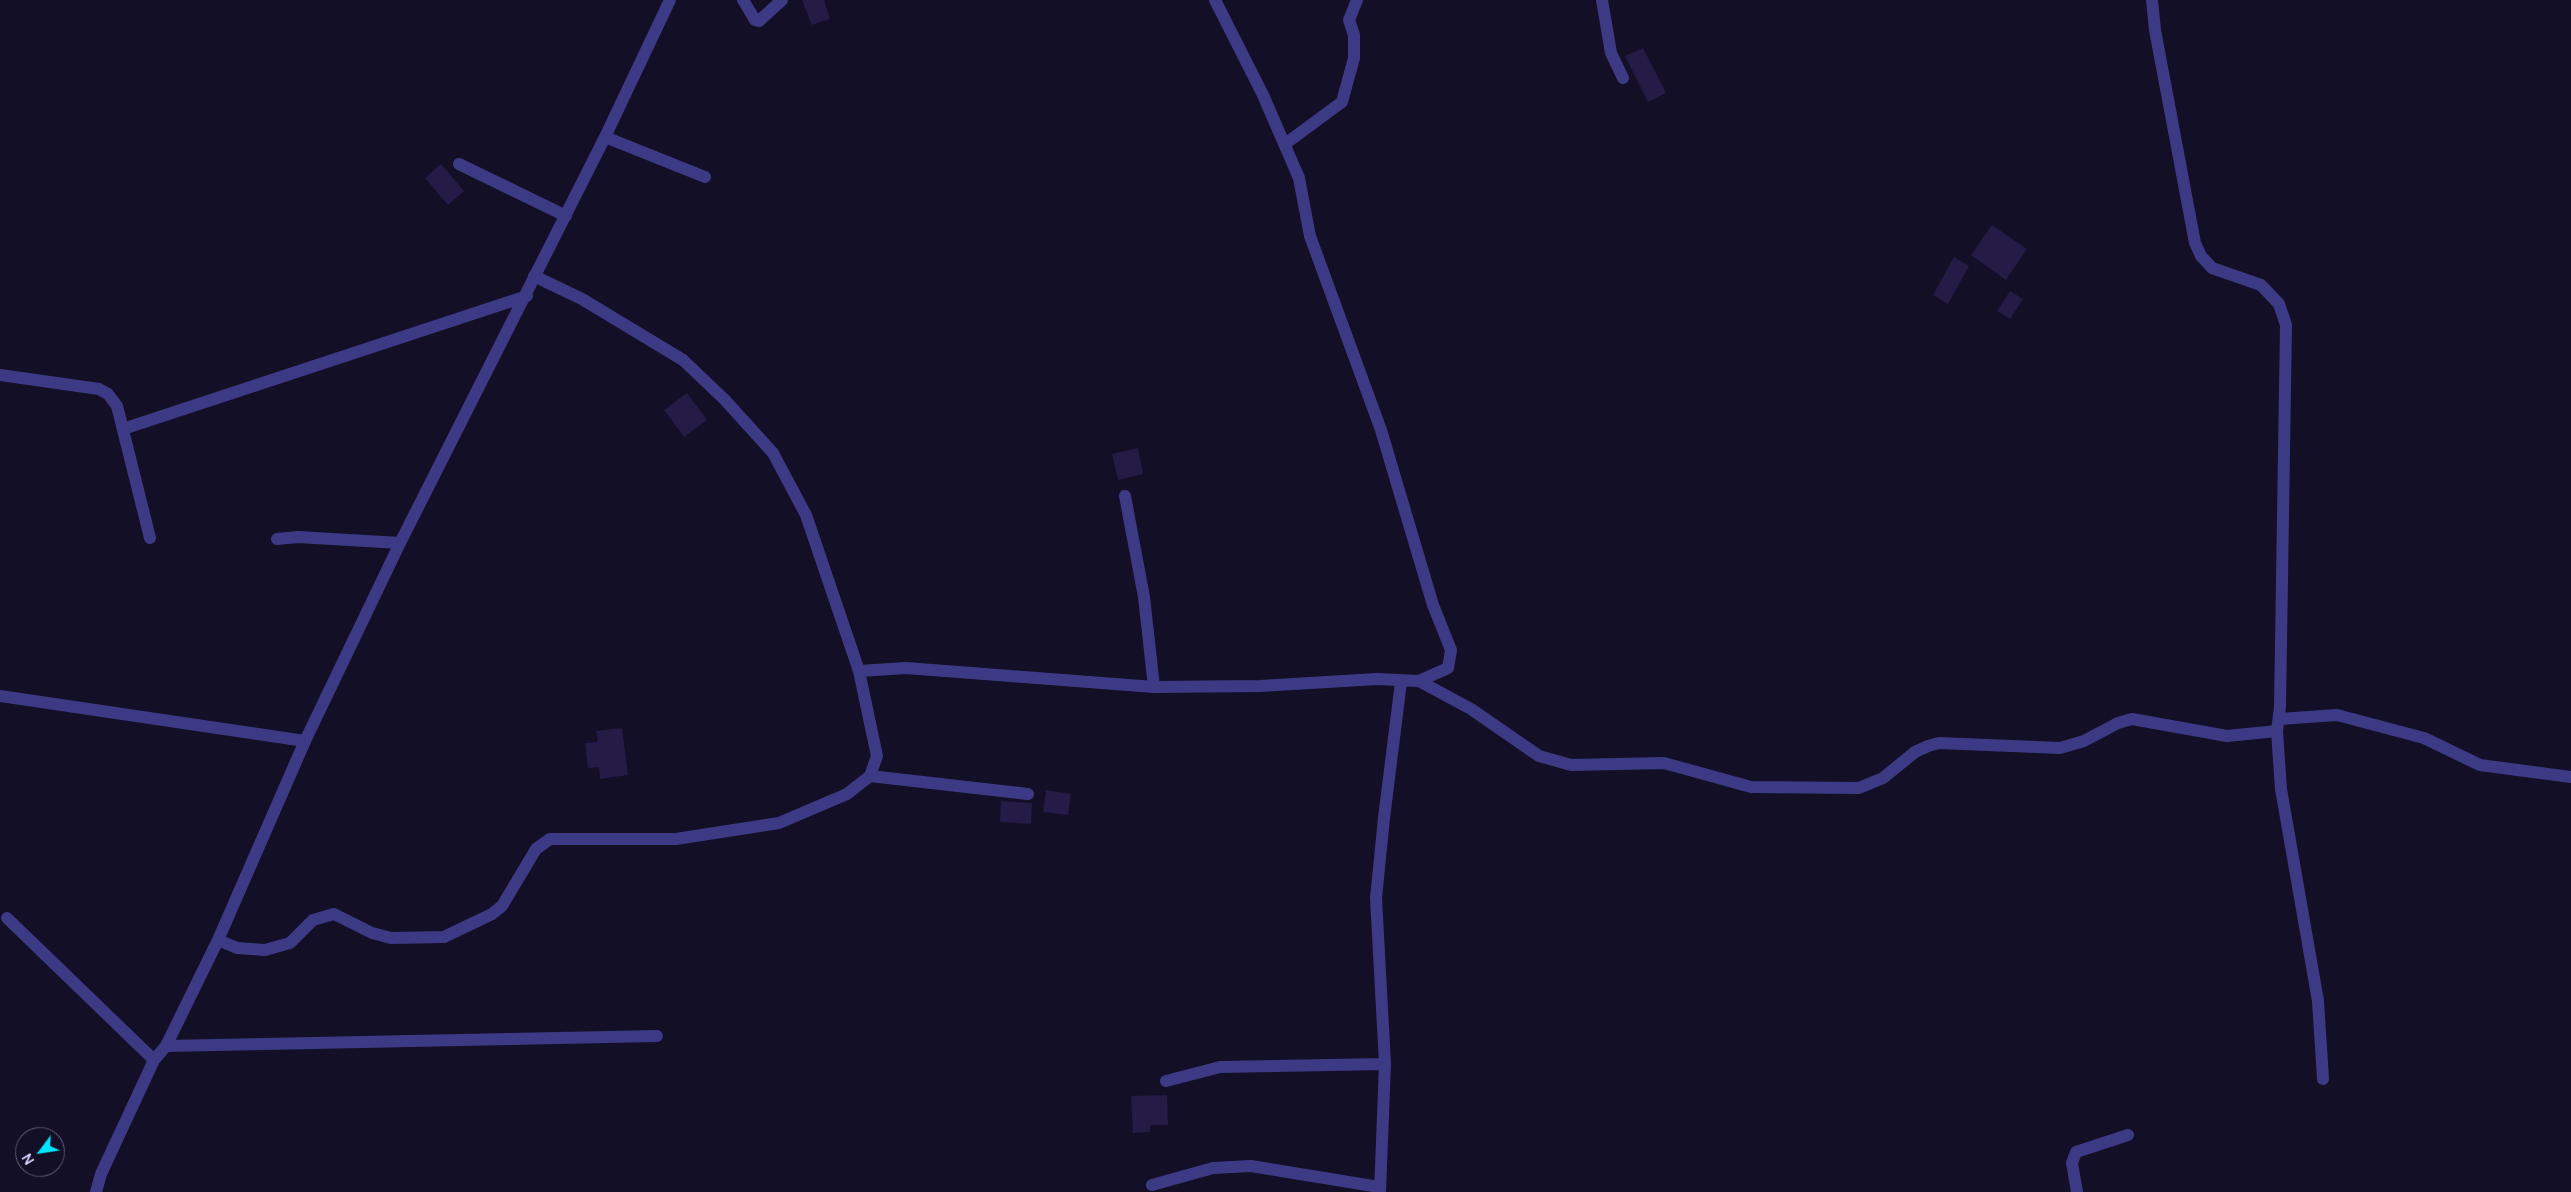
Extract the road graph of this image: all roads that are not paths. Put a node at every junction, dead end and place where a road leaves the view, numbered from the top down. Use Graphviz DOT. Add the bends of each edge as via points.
graph roads {
  1 [pos="670,0"];
  2 [pos="743,0"];
  3 [pos="782,0"];
  4 [pos="1215,0"];
  5 [pos="1357,0"];
  6 [pos="1602,0"];
  7 [pos="2152,0"];
  8 [pos="1623,78"];
  9 [pos="605,137"];
  10 [pos="1285,144"];
  11 [pos="459,164"];
  12 [pos="705,177"];
  13 [pos="566,216"];
  14 [pos="534,276"];
  15 [pos="527,296"];
  16 [pos="0,375"];
  17 [pos="123,429"];
  18 [pos="1125,496"];
  19 [pos="150,538"];
  20 [pos="278,539"];
  21 [pos="400,543"];
  22 [pos="859,671"];
  23 [pos="1401,682"];
  24 [pos="1419,682"];
  25 [pos="1154,687"];
  26 [pos="0,696"];
  27 [pos="2278,725"];
  28 [pos="305,741"];
  29 [pos="870,776"];
  30 [pos="2571,777"];
  31 [pos="1028,794"];
  32 [pos="8,918"];
  33 [pos="218,940"];
  34 [pos="658,1036"];
  35 [pos="166,1046"];
  36 [pos="154,1060"];
  37 [pos="1385,1064"];
  38 [pos="2323,1079"];
  39 [pos="1166,1081"];
  40 [pos="2128,1135"];
  41 [pos="1152,1185"];
  42 [pos="1379,1190"];
  43 [pos="96,1192"];
  44 [pos="2077,1192"];
  1 -- 9 [label="street"];
  2 -- 3 [label="street" via="757,21"];
  4 -- 10 [label="street"];
  5 -- 10 [label="street" via="1349,20 1354,35 1354,58 1342,102"];
  6 -- 8 [label="street" via="1611,53"];
  7 -- 27 [label="street" via="2195,243 2212,268 2261,284 2279,304 2286,325"];
  9 -- 12 [label="street"];
  9 -- 13 [label="street"];
  10 -- 24 [label="street" via="1299,178 1310,236 1381,430 1433,605 1451,650 1448,668"];
  11 -- 13 [label="street"];
  13 -- 14 [label="street"];
  14 -- 15 [label="street"];
  14 -- 22 [label="street" via="582,299 683,360 773,453 806,515"];
  15 -- 17 [label="street"];
  15 -- 21 [label="street"];
  16 -- 17 [label="street" via="99,388 117,406"];
  17 -- 19 [label="street"];
  18 -- 25 [label="street" via="1144,597"];
  20 -- 21 [label="street" via="298,537"];
  21 -- 28 [label="street"];
  22 -- 25 [label="street" via="906,668"];
  22 -- 29 [label="street" via="878,756"];
  23 -- 24 [label="street"];
  23 -- 25 [label="street" via="1377,679 1260,686"];
  23 -- 37 [label="street" via="1376,898"];
  24 -- 27 [label="street" via="1470,709 1539,756 1571,765 1664,763 1751,787 1859,788 1883,778 1915,752 1939,743 2060,748 2132,719 2226,736"];
  26 -- 28 [label="street"];
  27 -- 30 [label="street" via="2337,715 2424,738 2480,765"];
  27 -- 38 [label="street" via="2281,789 2318,1001"];
  28 -- 33 [label="street"];
  29 -- 31 [label="street"];
  29 -- 33 [label="street" via="847,794 779,823 676,839 550,839 536,849 502,906 444,937 391,938 372,933 334,914 313,920 290,943 266,950 237,948"];
  32 -- 36 [label="street"];
  33 -- 35 [label="street"];
  34 -- 35 [label="street"];
  35 -- 36 [label="street"];
  36 -- 43 [label="street" via="101,1174"];
  37 -- 39 [label="street" via="1220,1067"];
  37 -- 42 [label="street"];
  40 -- 44 [label="street" via="2076,1152 2072,1163"];
  41 -- 42 [label="street" via="1213,1168 1252,1166"];
}
